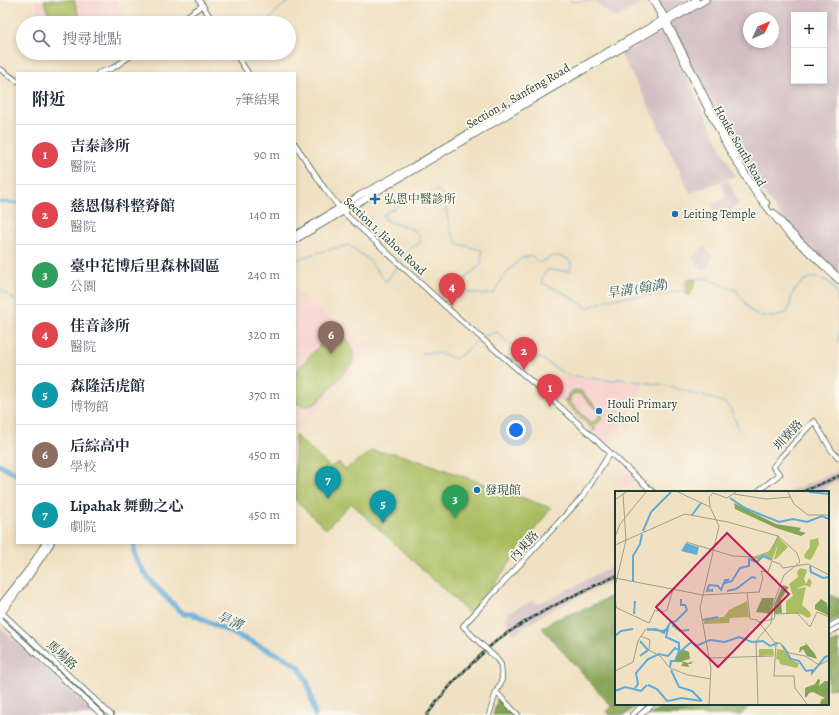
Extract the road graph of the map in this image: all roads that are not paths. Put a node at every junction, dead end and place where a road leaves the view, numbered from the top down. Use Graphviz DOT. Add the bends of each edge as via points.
graph roads {
  1 [pos="199,0"];
  2 [pos="652,0"];
  3 [pos="656,0"];
  4 [pos="696,0"];
  5 [pos="706,0"];
  6 [pos="202,5"];
  7 [pos="186,16"];
  8 [pos="209,16"];
  9 [pos="665,21"];
  10 [pos="125,60"];
  11 [pos="240,60"];
  12 [pos="0,69"];
  13 [pos="101,72"];
  14 [pos="247,72"];
  15 [pos="16,80"];
  16 [pos="296,145"];
  17 [pos="341,210"];
  18 [pos="788,231"];
  19 [pos="296,234"];
  20 [pos="296,239"];
  21 [pos="839,277"];
  22 [pos="839,281"];
  23 [pos="610,453"];
  24 [pos="839,458"];
  25 [pos="652,491"];
  26 [pos="758,491"];
  27 [pos="44,544"];
  28 [pos="50,544"];
  29 [pos="1,611"];
  30 [pos="0,620"];
  31 [pos="839,621"];
  32 [pos="829,626"];
  33 [pos="839,627"];
  34 [pos="829,632"];
  35 [pos="496,692"];
  36 [pos="643,705"];
  37 [pos="652,705"];
  38 [pos="102,715"];
  39 [pos="111,715"];
  40 [pos="489,715"];
  41 [pos="518,715"];
  42 [pos="632,715"];
  43 [pos="640,715"];
  1 -- 6 [label="street"];
  2 -- 9 [label="street, Houke South Road"];
  3 -- 9 [label="street, Houke South Road"];
  4 -- 9 [label="main road, Section 4, Sanfeng Road"];
  5 -- 9 [label="main road, Section 4, Sanfeng Road"];
  6 -- 7 [label="street"];
  6 -- 8 [label="street"];
  9 -- 17 [label="main road, Section 4, Sanfeng Road" via="412,172"];
  9 -- 18 [label="street, Houke South Road" via="754,192"];
  10 -- 13 [label="street" via="114,68"];
  11 -- 14 [label="street"];
  12 -- 15 [label="street"];
  16 -- 17 [label="street, Section 1, Jiahou Road"];
  17 -- 19 [label="main road"];
  17 -- 20 [label="main road"];
  17 -- 23 [label="street, Section 1, Jiahou Road"];
  18 -- 21 [label="street, Houke South Road"];
  18 -- 22 [label="street, Houke South Road"];
  23 -- 25 [label="street, Section 1, Jiahou Road"];
  23 -- 35 [label="street, 內東路, bridge" via="583,496 463,626 501,665 502,679"];
  24 -- 26 [label="street, 圳寮路" via="814,421 773,467 780,474"];
  27 -- 29 [label="main road"];
  28 -- 29 [label="main road"];
  29 -- 39 [label="street, 馬場路"];
  30 -- 38 [label="street, 馬場路"];
  31 -- 32 [label="street"];
  33 -- 34 [label="street"];
  35 -- 40 [label="street"];
  35 -- 41 [label="street"];
  36 -- 42 [label="street"];
  37 -- 43 [label="street"];
}
